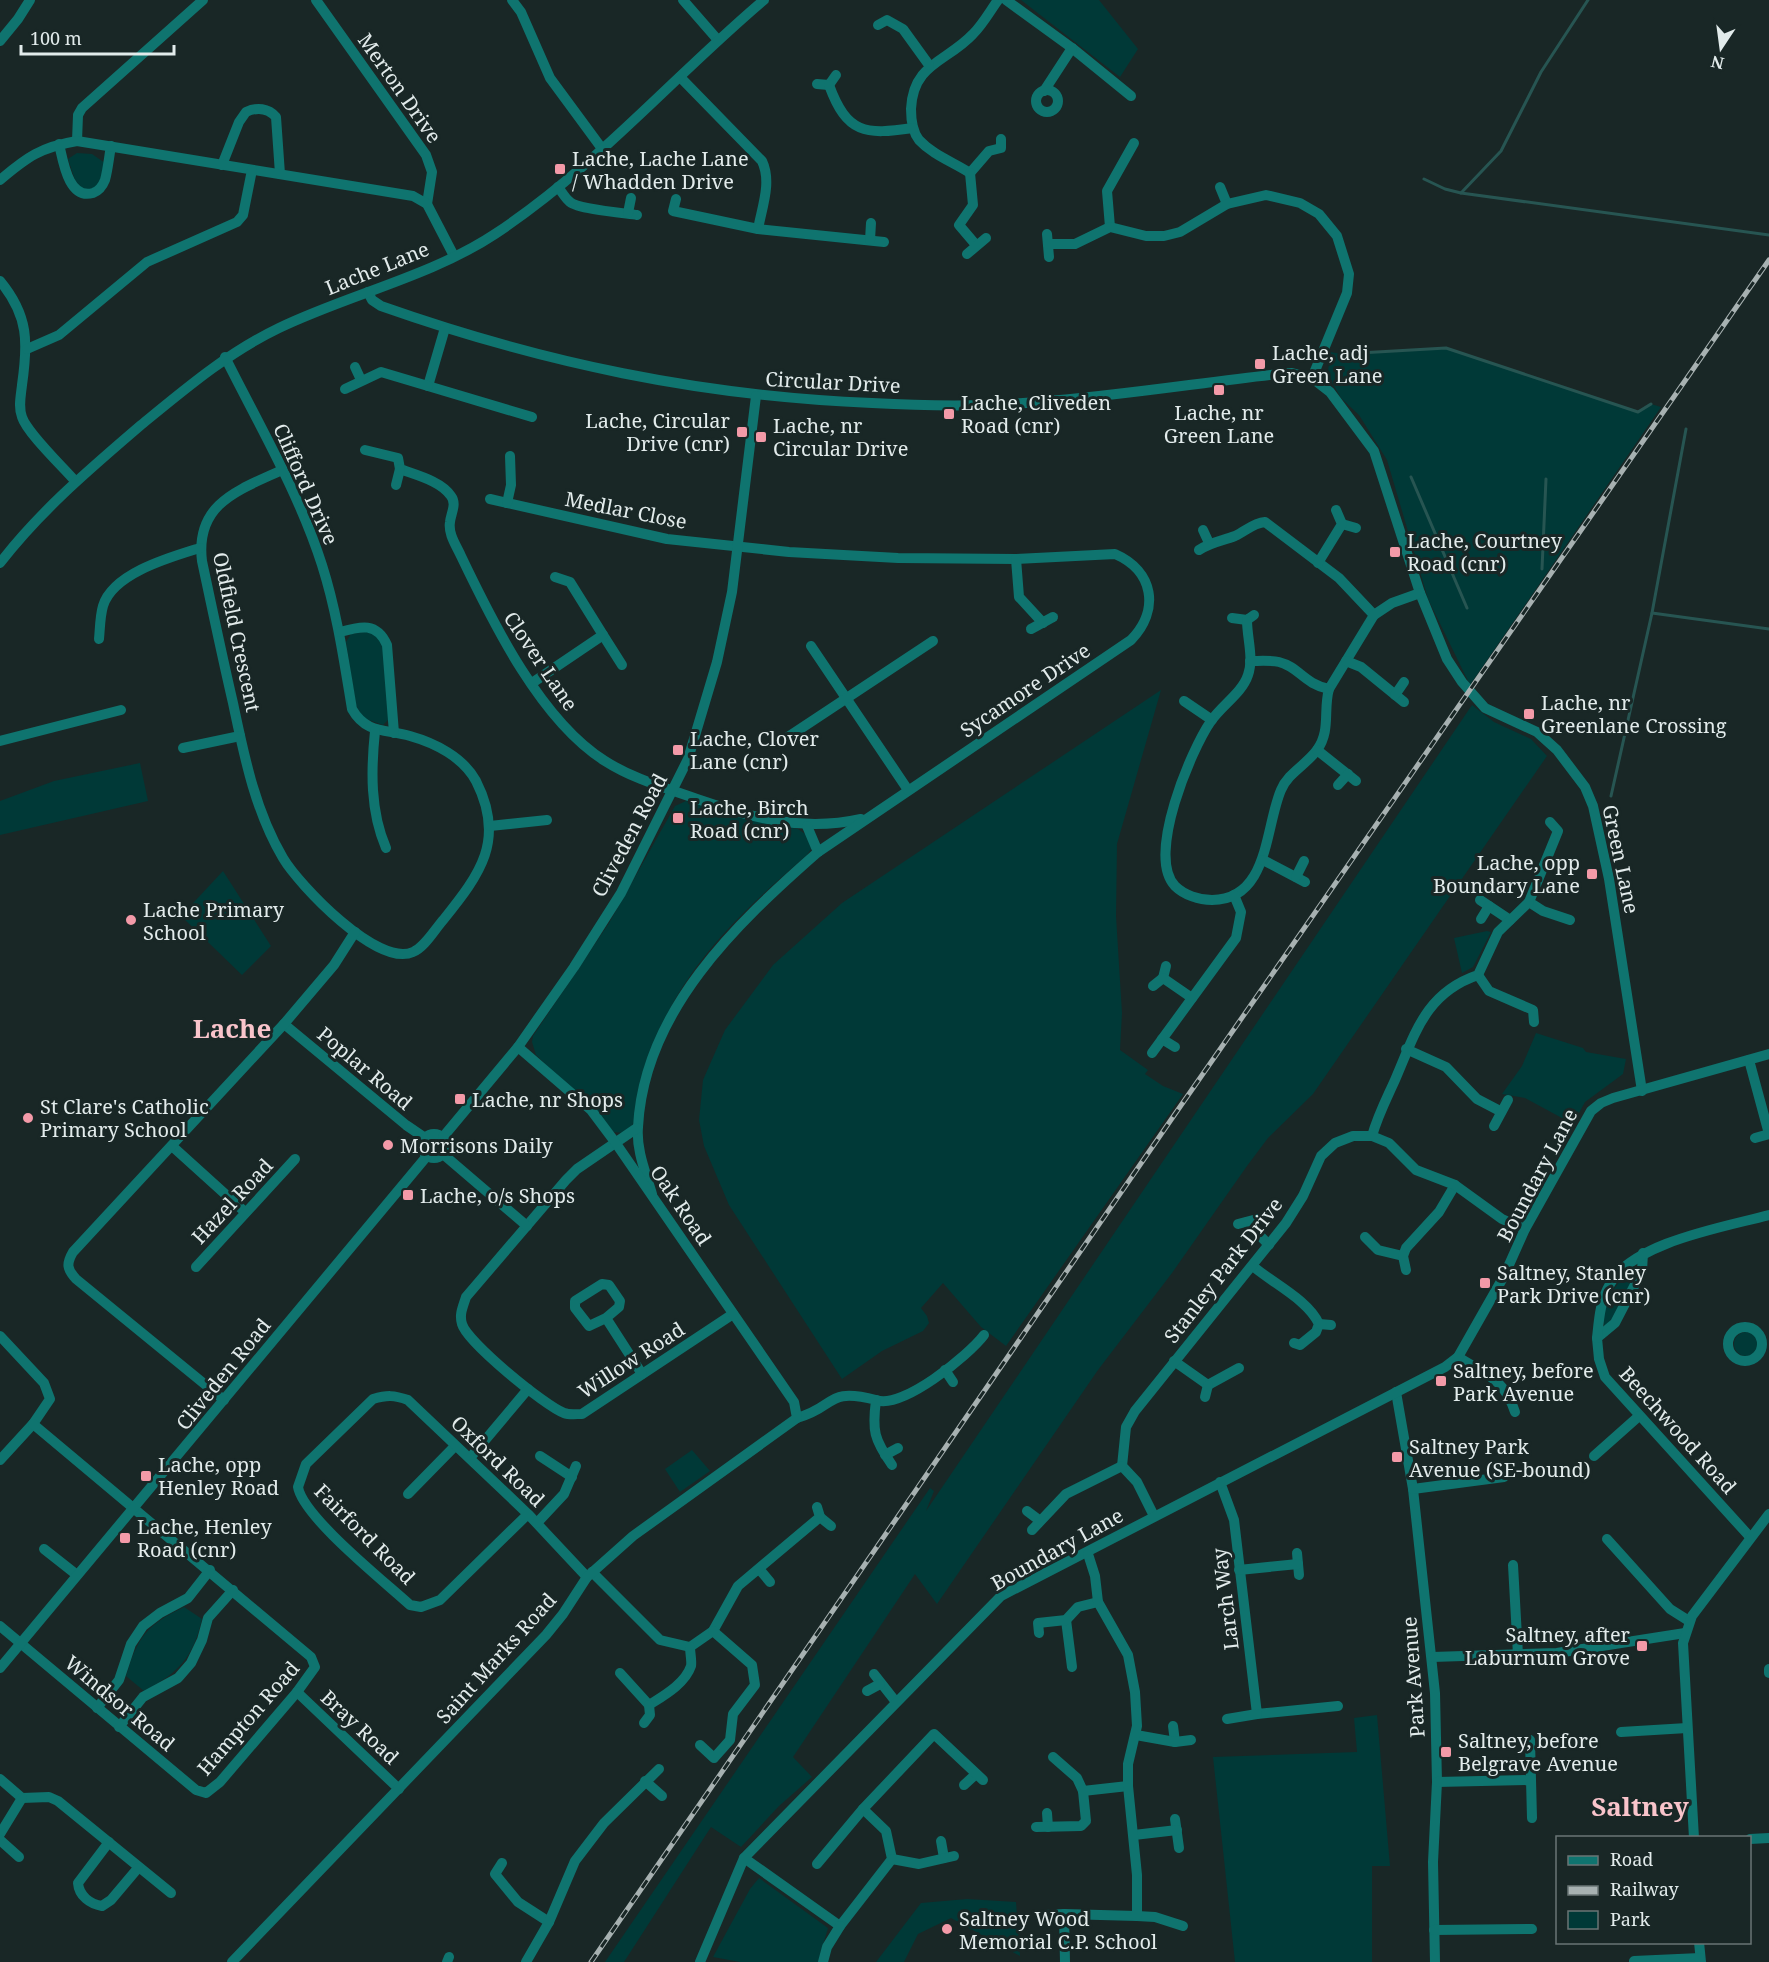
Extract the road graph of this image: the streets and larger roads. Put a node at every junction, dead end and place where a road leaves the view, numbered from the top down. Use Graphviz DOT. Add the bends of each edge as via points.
graph roads {
  1 [pos="30,0"];
  2 [pos="203,0"];
  3 [pos="316,0"];
  4 [pos="512,0"];
  5 [pos="683,0"];
  6 [pos="764,0"];
  7 [pos="998,0"];
  8 [pos="1006,0"];
  9 [pos="884,19"];
  10 [pos="717,39"];
  11 [pos="0,40"];
  12 [pos="1072,48"];
  13 [pos="929,65"];
  14 [pos="836,75"];
  15 [pos="680,77"];
  16 [pos="817,84"];
  17 [pos="829,85"];
  18 [pos="1044,91"];
  19 [pos="1131,96"];
  20 [pos="912,128"];
  21 [pos="77,141"];
  22 [pos="1134,143"];
  23 [pos="59,144"];
  24 [pos="111,146"];
  25 [pos="1002,149"];
  26 [pos="603,150"];
  27 [pos="1116,150"];
  28 [pos="1127,155"];
  29 [pos="222,165"];
  30 [pos="252,170"];
  31 [pos="970,173"];
  32 [pos="280,174"];
  33 [pos="0,180"];
  34 [pos="558,187"];
  35 [pos="1220,187"];
  36 [pos="631,198"];
  37 [pos="676,199"];
  38 [pos="427,204"];
  39 [pos="1227,204"];
  40 [pos="871,223"];
  41 [pos="1110,227"];
  42 [pos="758,229"];
  43 [pos="870,240"];
  44 [pos="884,242"];
  45 [pos="967,254"];
  46 [pos="454,256"];
  47 [pos="1049,257"];
  48 [pos="0,282"];
  49 [pos="368,292"];
  50 [pos="445,328"];
  51 [pos="27,349"];
  52 [pos="225,357"];
  53 [pos="355,367"];
  54 [pos="1312,378"];
  55 [pos="361,380"];
  56 [pos="428,386"];
  57 [pos="345,388"];
  58 [pos="756,396"];
  59 [pos="532,417"];
  60 [pos="365,450"];
  61 [pos="510,456"];
  62 [pos="400,469"];
  63 [pos="282,470"];
  64 [pos="75,481"];
  65 [pos="396,485"];
  66 [pos="490,498"];
  67 [pos="507,503"];
  68 [pos="1336,510"];
  69 [pos="1342,524"];
  70 [pos="1356,528"];
  71 [pos="1203,530"];
  72 [pos="1209,543"];
  73 [pos="738,546"];
  74 [pos="200,548"];
  75 [pos="1199,550"];
  76 [pos="1016,559"];
  77 [pos="0,562"];
  78 [pos="1318,563"];
  79 [pos="561,575"];
  80 [pos="1420,593"];
  81 [pos="1374,615"];
  82 [pos="1053,617"];
  83 [pos="1232,618"];
  84 [pos="1042,623"];
  85 [pos="1031,629"];
  86 [pos="340,632"];
  87 [pos="603,635"];
  88 [pos="99,639"];
  89 [pos="933,641"];
  90 [pos="811,646"];
  91 [pos="1250,661"];
  92 [pos="1346,661"];
  93 [pos="622,664"];
  94 [pos="1404,682"];
  95 [pos="532,683"];
  96 [pos="1329,689"];
  97 [pos="848,699"];
  98 [pos="1184,701"];
  99 [pos="121,710"];
  100 [pos="1212,720"];
  101 [pos="375,731"];
  102 [pos="394,733"];
  103 [pos="240,736"];
  104 [pos="788,737"];
  105 [pos="0,741"];
  106 [pos="183,748"];
  107 [pos="1317,750"];
  108 [pos="1338,785"];
  109 [pos="908,790"];
  110 [pos="674,791"];
  111 [pos="867,818"];
  112 [pos="547,820"];
  113 [pos="490,826"];
  114 [pos="807,826"];
  115 [pos="1559,828"];
  116 [pos="386,848"];
  117 [pos="818,852"];
  118 [pos="1263,860"];
  119 [pos="1304,861"];
  120 [pos="1234,895"];
  121 [pos="1530,902"];
  122 [pos="1481,919"];
  123 [pos="1510,920"];
  124 [pos="1570,920"];
  125 [pos="355,932"];
  126 [pos="1166,966"];
  127 [pos="1478,975"];
  128 [pos="1163,978"];
  129 [pos="1153,986"];
  130 [pos="1192,998"];
  131 [pos="1537,1013"];
  132 [pos="284,1024"];
  133 [pos="1162,1039"];
  134 [pos="518,1047"];
  135 [pos="1175,1047"];
  136 [pos="1406,1049"];
  137 [pos="1152,1053"];
  138 [pos="1769,1054"];
  139 [pos="1749,1060"];
  140 [pos="1642,1091"];
  141 [pos="1508,1100"];
  142 [pos="1500,1111"];
  143 [pos="1494,1126"];
  144 [pos="638,1128"];
  145 [pos="1769,1134"];
  146 [pos="1372,1136"];
  147 [pos="443,1137"];
  148 [pos="425,1138"];
  149 [pos="1755,1138"];
  150 [pos="615,1142"];
  151 [pos="172,1146"];
  152 [pos="444,1155"];
  153 [pos="427,1156"];
  154 [pos="295,1159"];
  155 [pos="1455,1185"];
  156 [pos="652,1194"];
  157 [pos="245,1212"];
  158 [pos="1769,1215"];
  159 [pos="1247,1222"];
  160 [pos="527,1226"];
  161 [pos="1525,1229"];
  162 [pos="1365,1237"];
  163 [pos="1269,1245"];
  164 [pos="1643,1253"];
  165 [pos="1403,1256"];
  166 [pos="196,1267"];
  167 [pos="1254,1267"];
  168 [pos="1406,1270"];
  169 [pos="733,1314"];
  170 [pos="606,1318"];
  171 [pos="1319,1324"];
  172 [pos="1331,1325"];
  173 [pos="984,1335"];
  174 [pos="0,1336"];
  175 [pos="1597,1338"];
  176 [pos="1299,1347"];
  177 [pos="1458,1357"];
  178 [pos="1174,1360"];
  179 [pos="1239,1368"];
  180 [pos="945,1370"];
  181 [pos="642,1374"];
  182 [pos="953,1382"];
  183 [pos="1208,1385"];
  184 [pos="528,1389"];
  185 [pos="1396,1392"];
  186 [pos="1205,1397"];
  187 [pos="224,1400"];
  188 [pos="876,1400"];
  189 [pos="1515,1412"];
  190 [pos="1639,1416"];
  191 [pos="797,1418"];
  192 [pos="33,1424"];
  193 [pos="455,1446"];
  194 [pos="898,1448"];
  195 [pos="540,1456"];
  196 [pos="1594,1456"];
  197 [pos="470,1458"];
  198 [pos="0,1460"];
  199 [pos="576,1466"];
  200 [pos="1122,1466"];
  201 [pos="572,1477"];
  202 [pos="1504,1477"];
  203 [pos="1220,1482"];
  204 [pos="298,1487"];
  205 [pos="1413,1488"];
  206 [pos="408,1494"];
  207 [pos="135,1508"];
  208 [pos="1027,1511"];
  209 [pos="528,1514"];
  210 [pos="1769,1514"];
  211 [pos="1154,1516"];
  212 [pos="1039,1520"];
  213 [pos="537,1523"];
  214 [pos="831,1526"];
  215 [pos="1032,1530"];
  216 [pos="1750,1537"];
  217 [pos="1607,1539"];
  218 [pos="44,1549"];
  219 [pos="1088,1554"];
  220 [pos="1298,1564"];
  221 [pos="1513,1565"];
  222 [pos="210,1570"];
  223 [pos="759,1570"];
  224 [pos="1239,1570"];
  225 [pos="590,1574"];
  226 [pos="77,1575"];
  227 [pos="770,1582"];
  228 [pos="233,1590"];
  229 [pos="1098,1602"];
  230 [pos="1066,1620"];
  231 [pos="1689,1621"];
  232 [pos="0,1626"];
  233 [pos="713,1631"];
  234 [pos="1039,1633"];
  235 [pos="1685,1633"];
  236 [pos="21,1644"];
  237 [pos="690,1647"];
  238 [pos="1082,1654"];
  239 [pos="1518,1655"];
  240 [pos="1070,1656"];
  241 [pos="1432,1657"];
  242 [pos="1072,1667"];
  243 [pos="0,1668"];
  244 [pos="620,1673"];
  245 [pos="874,1674"];
  246 [pos="880,1684"];
  247 [pos="867,1691"];
  248 [pos="297,1692"];
  249 [pos="896,1702"];
  250 [pos="649,1705"];
  251 [pos="1338,1706"];
  252 [pos="97,1708"];
  253 [pos="1257,1714"];
  254 [pos="1227,1719"];
  255 [pos="644,1723"];
  256 [pos="1173,1726"];
  257 [pos="119,1727"];
  258 [pos="1687,1728"];
  259 [pos="1621,1731"];
  260 [pos="1136,1735"];
  261 [pos="1191,1740"];
  262 [pos="1530,1740"];
  263 [pos="1175,1742"];
  264 [pos="700,1745"];
  265 [pos="1053,1757"];
  266 [pos="659,1769"];
  267 [pos="0,1779"];
  268 [pos="1531,1780"];
  269 [pos="645,1781"];
  270 [pos="1437,1782"];
  271 [pos="964,1785"];
  272 [pos="1128,1786"];
  273 [pos="399,1789"];
  274 [pos="196,1790"];
  275 [pos="1083,1791"];
  276 [pos="662,1796"];
  277 [pos="22,1798"];
  278 [pos="863,1809"];
  279 [pos="1047,1813"];
  280 [pos="1532,1818"];
  281 [pos="1036,1827"];
  282 [pos="1048,1827"];
  283 [pos="0,1834"];
  284 [pos="1134,1835"];
  285 [pos="1694,1836"];
  286 [pos="1769,1838"];
  287 [pos="1751,1839"];
  288 [pos="0,1840"];
  289 [pos="940,1841"];
  290 [pos="109,1842"];
  291 [pos="1179,1848"];
  292 [pos="19,1857"];
  293 [pos="744,1858"];
  294 [pos="892,1859"];
  295 [pos="502,1863"];
  296 [pos="817,1864"];
  297 [pos="138,1868"];
  298 [pos="495,1874"];
  299 [pos="484,1878"];
  300 [pos="171,1893"];
  301 [pos="1064,1914"];
  302 [pos="1045,1915"];
  303 [pos="1137,1916"];
  304 [pos="549,1922"];
  305 [pos="840,1926"];
  306 [pos="1183,1926"];
  307 [pos="1532,1929"];
  308 [pos="1434,1930"];
  309 [pos="1699,1944"];
  310 [pos="1700,1960"];
  311 [pos="1634,1961"];
  312 [pos="232,1962"];
  313 [pos="526,1962"];
  314 [pos="700,1962"];
  315 [pos="823,1962"];
  316 [pos="1065,1962"];
  317 [pos="1435,1962"];
  1 -- 11 [label="street"];
  2 -- 21 [label="street" via="82,108"];
  3 -- 38 [label="street, Merton Drive" via="426,155 432,172"];
  4 -- 26 [label="street" via="550,78"];
  5 -- 10 [label="street"];
  6 -- 10 [label="street, Lache Lane"];
  7 -- 13 [label="street" via="974,33"];
  8 -- 12 [label="street"];
  9 -- 13 [label="street" via="903,29"];
  10 -- 15 [label="street, Lache Lane"];
  12 -- 18 [label="street"];
  12 -- 19 [label="street"];
  13 -- 20 [label="street" via="912,98"];
  14 -- 17 [label="street"];
  15 -- 26 [label="street, Lache Lane"];
  15 -- 42 [label="street" via="762,161 766,185"];
  16 -- 17 [label="street"];
  17 -- 20 [label="street" via="842,113 854,126 880,133"];
  20 -- 31 [label="street" via="928,148"];
  21 -- 23 [label="street"];
  21 -- 24 [label="street"];
  22 -- 28 [label="street"];
  23 -- 24 [label="street" via="72,184 86,194 96,192 105,181"];
  23 -- 33 [label="street" via="41,149"];
  24 -- 29 [label="street"];
  25 -- 31 [label="street" via="989,151"];
  26 -- 34 [label="street, Lache Lane"];
  27 -- 28 [label="street"];
  28 -- 41 [label="street" via="1107,191"];
  29 -- 30 [label="street"];
  29 -- 32 [label="street" via="239,122 246,112 261,109 276,117"];
  30 -- 32 [label="street"];
  30 -- 51 [label="street" via="243,215 237,222 147,262 59,335"];
  31 -- 45 [label="street" via="973,205 956,227 981,242"];
  32 -- 38 [label="street" via="413,196"];
  34 -- 36 [label="street" via="571,203 582,209 632,214"];
  34 -- 46 [label="street, Lache Lane" via="494,235"];
  35 -- 39 [label="street"];
  37 -- 42 [label="street" via="673,211"];
  38 -- 46 [label="street"];
  39 -- 41 [label="street" via="1180,232 1164,236"];
  39 -- 54 [label="street" via="1266,195 1300,203 1319,214 1337,236 1349,274 1347,293"];
  40 -- 43 [label="street"];
  41 -- 47 [label="street" via="1075,244 1048,239"];
  42 -- 43 [label="street"];
  43 -- 44 [label="street"];
  46 -- 49 [label="street, Lache Lane"];
  48 -- 51 [label="street" via="17,303"];
  49 -- 50 [label="street, Circular Drive" via="381,306"];
  49 -- 52 [label="street, Lache Lane" via="277,329"];
  50 -- 56 [label="street"];
  50 -- 58 [label="street, Circular Drive" via="586,368"];
  51 -- 64 [label="street" via="20,400 22,420"];
  52 -- 63 [label="street, Clifford Drive"];
  52 -- 64 [label="street, Lache Lane"];
  53 -- 55 [label="street"];
  54 -- 58 [label="street, Circular Drive" via="1278,374 1035,403 925,406"];
  54 -- 80 [label="street, Green Lane" via="1330,392 1374,451"];
  55 -- 56 [label="street" via="381,372"];
  55 -- 57 [label="street"];
  56 -- 59 [label="street"];
  58 -- 73 [label="street, Cliveden Road"];
  60 -- 62 [label="street" via="398,458"];
  61 -- 67 [label="street"];
  62 -- 65 [label="street"];
  62 -- 95 [label="street, Clover Lane" via="432,481 451,495 452,537 489,616"];
  63 -- 74 [label="street, Oldfield Crescent" via="229,494 219,503 206,526"];
  63 -- 86 [label="street, Clifford Drive" via="322,566"];
  64 -- 77 [label="street, Lache Lane"];
  66 -- 67 [label="street, Medlar Close"];
  67 -- 73 [label="street, Medlar Close" via="667,539"];
  68 -- 69 [label="street"];
  69 -- 70 [label="street"];
  69 -- 78 [label="street"];
  71 -- 72 [label="street"];
  72 -- 75 [label="street"];
  72 -- 78 [label="street" via="1265,522"];
  73 -- 76 [label="street, Sycamore Drive" via="851,556"];
  73 -- 110 [label="street, Cliveden Road" via="717,662 688,759"];
  74 -- 88 [label="street" via="157,561 111,591 103,606"];
  74 -- 103 [label="street, Oldfield Crescent"];
  76 -- 84 [label="street" via="1019,597"];
  76 -- 109 [label="street, Sycamore Drive" via="1101,553 1129,560 1146,583 1149,613 1144,627 1131,640"];
  78 -- 81 [label="street" via="1339,578"];
  79 -- 87 [label="street" via="570,582"];
  80 -- 81 [label="street" via="1392,603"];
  80 -- 140 [label="street, Green Lane" via="1447,659 1473,697 1496,715 1537,732 1557,750 1585,787 1609,879"];
  81 -- 92 [label="street"];
  82 -- 84 [label="street"];
  83 -- 91 [label="street" via="1251,618"];
  84 -- 85 [label="street"];
  86 -- 101 [label="street, Clifford Drive" via="352,709 357,718"];
  86 -- 102 [label="street" via="362,626 382,634 387,645"];
  87 -- 93 [label="street"];
  87 -- 95 [label="street"];
  89 -- 97 [label="street"];
  90 -- 97 [label="street"];
  91 -- 96 [label="street" via="1279,662 1315,686"];
  91 -- 100 [label="street" via="1244,683"];
  92 -- 94 [label="street" via="1361,667 1400,698"];
  92 -- 96 [label="street"];
  95 -- 110 [label="street, Clover Lane" via="562,726 591,752"];
  96 -- 107 [label="street" via="1326,733"];
  97 -- 104 [label="street"];
  97 -- 109 [label="street"];
  98 -- 100 [label="street"];
  99 -- 105 [label="street"];
  100 -- 120 [label="street" via="1183,774 1163,854 1174,885 1186,894 1203,900"];
  101 -- 102 [label="street, Oldfield Crescent"];
  101 -- 116 [label="street" via="374,801"];
  102 -- 113 [label="street, Oldfield Crescent" via="443,748 461,764 475,779"];
  103 -- 106 [label="street, Oldfield Crescent"];
  103 -- 125 [label="street, Oldfield Crescent" via="260,810 284,859 313,895"];
  107 -- 108 [label="street" via="1352,777"];
  107 -- 118 [label="street" via="1285,781"];
  109 -- 111 [label="street, Sycamore Drive"];
  110 -- 114 [label="street, Clover Lane" via="760,818"];
  110 -- 134 [label="street, Cliveden Road" via="621,893"];
  111 -- 114 [label="street, Clover Lane"];
  111 -- 117 [label="street, Sycamore Drive"];
  112 -- 113 [label="street"];
  113 -- 125 [label="street, Oldfield Crescent" via="488,849 480,871 421,946 412,953 396,954"];
  114 -- 117 [label="street"];
  115 -- 121 [label="street"];
  117 -- 144 [label="street, Sycamore Drive" via="745,919 679,1004 646,1077"];
  118 -- 119 [label="street" via="1301,880"];
  118 -- 120 [label="street" via="1254,877"];
  120 -- 130 [label="street" via="1241,912 1236,938"];
  121 -- 123 [label="street"];
  121 -- 124 [label="street"];
  122 -- 123 [label="street" via="1484,903"];
  123 -- 127 [label="street" via="1498,932"];
  125 -- 132 [label="street" via="334,965"];
  126 -- 128 [label="street"];
  127 -- 131 [label="street" via="1489,991"];
  127 -- 136 [label="street" via="1460,981 1431,1005"];
  128 -- 129 [label="street"];
  128 -- 130 [label="street"];
  130 -- 133 [label="street"];
  132 -- 148 [label="street, Poplar Road"];
  132 -- 151 [label="street"];
  133 -- 135 [label="street"];
  133 -- 137 [label="street"];
  134 -- 147 [label="street, Cliveden Road"];
  134 -- 150 [label="street, Oak Road" via="591,1110"];
  136 -- 142 [label="street" via="1446,1067 1477,1099"];
  136 -- 146 [label="street" via="1380,1107"];
  138 -- 139 [label="street, Boundary Lane"];
  139 -- 140 [label="street, Boundary Lane"];
  139 -- 145 [label="street"];
  140 -- 161 [label="street, Boundary Lane" via="1601,1103 1591,1111"];
  141 -- 142 [label="street"];
  142 -- 143 [label="street"];
  144 -- 150 [label="street"];
  144 -- 156 [label="street, Sycamore Drive"];
  145 -- 149 [label="street"];
  146 -- 155 [label="street" via="1389,1143 1416,1170"];
  146 -- 163 [label="street, Stanley Park Drive" via="1353,1136 1335,1143 1321,1155 1303,1196"];
  147 -- 148 [label="street" via="433,1134"];
  147 -- 152 [label="street" via="447,1145"];
  148 -- 153 [label="street" via="422,1149"];
  150 -- 156 [label="street, Oak Road"];
  150 -- 160 [label="street, Willow Road" via="577,1169"];
  151 -- 157 [label="street"];
  151 -- 187 [label="street" via="73,1252 68,1266 76,1279"];
  152 -- 153 [label="street" via="437,1159"];
  152 -- 160 [label="street"];
  153 -- 187 [label="street, Cliveden Road"];
  154 -- 157 [label="street, Hazel Road"];
  155 -- 161 [label="street" via="1502,1219"];
  155 -- 165 [label="street" via="1440,1212 1414,1237"];
  156 -- 169 [label="street, Oak Road"];
  157 -- 166 [label="street, Hazel Road"];
  158 -- 164 [label="street, Beechwood Road"];
  159 -- 163 [label="street"];
  160 -- 184 [label="street, Willow Road" via="466,1297 460,1313 470,1339"];
  161 -- 177 [label="street, Boundary Lane" via="1504,1276"];
  162 -- 165 [label="street" via="1378,1250"];
  163 -- 167 [label="street, Stanley Park Drive"];
  164 -- 175 [label="street" via="1642,1271 1615,1323"];
  164 -- 175 [label="street, Beechwood Road" via="1610,1282 1599,1313"];
  165 -- 168 [label="street"];
  167 -- 171 [label="street" via="1298,1299"];
  167 -- 178 [label="street, Stanley Park Drive"];
  169 -- 181 [label="street, Willow Road"];
  169 -- 191 [label="street, Oak Road" via="794,1402"];
  170 -- 181 [label="street"];
  171 -- 172 [label="street"];
  171 -- 176 [label="street"];
  173 -- 180 [label="street, Saint Marks Road"];
  174 -- 192 [label="street" via="49,1393 47,1405"];
  175 -- 190 [label="street, Beechwood Road" via="1605,1377"];
  177 -- 185 [label="street, Boundary Lane"];
  177 -- 189 [label="street" via="1501,1384"];
  178 -- 183 [label="street"];
  178 -- 200 [label="street, Stanley Park Drive" via="1126,1427"];
  179 -- 183 [label="street"];
  180 -- 182 [label="street"];
  180 -- 188 [label="street, Saint Marks Road" via="901,1399 883,1403"];
  181 -- 184 [label="street, Willow Road" via="582,1414 565,1414"];
  183 -- 186 [label="street"];
  184 -- 197 [label="street"];
  185 -- 203 [label="street, Boundary Lane"];
  185 -- 205 [label="street, Park Avenue"];
  187 -- 207 [label="street, Cliveden Road"];
  188 -- 191 [label="street, Saint Marks Road" via="833,1397"];
  188 -- 194 [label="street" via="872,1426 877,1442 889,1460"];
  190 -- 196 [label="street"];
  190 -- 216 [label="street, Beechwood Road"];
  191 -- 225 [label="street, Saint Marks Road" via="633,1536"];
  192 -- 198 [label="street"];
  192 -- 207 [label="street"];
  193 -- 197 [label="street, Oxford Road"];
  193 -- 204 [label="street, Oxford Road" via="408,1400 387,1395 373,1399 306,1464"];
  193 -- 206 [label="street"];
  195 -- 201 [label="street"];
  197 -- 209 [label="street, Oxford Road"];
  199 -- 201 [label="street"];
  200 -- 211 [label="street" via="1137,1482"];
  200 -- 212 [label="street" via="1066,1494"];
  201 -- 213 [label="street" via="564,1494"];
  202 -- 205 [label="street"];
  203 -- 211 [label="street, Boundary Lane"];
  203 -- 224 [label="street, Larch Way" via="1234,1520"];
  204 -- 209 [label="street, Fairford Road" via="304,1505 410,1605 421,1607 440,1600"];
  205 -- 241 [label="street, Park Avenue"];
  207 -- 222 [label="street"];
  207 -- 226 [label="street, Cliveden Road"];
  208 -- 212 [label="street"];
  209 -- 213 [label="street, Oxford Road"];
  210 -- 216 [label="street"];
  211 -- 219 [label="street, Boundary Lane"];
  212 -- 215 [label="street"];
  213 -- 225 [label="street, Oxford Road"];
  214 -- 223 [label="street" via="819,1512"];
  216 -- 231 [label="street"];
  217 -- 231 [label="street" via="1670,1609"];
  218 -- 226 [label="street"];
  219 -- 229 [label="street"];
  219 -- 249 [label="street, Boundary Lane" via="1001,1596"];
  220 -- 224 [label="street"];
  221 -- 239 [label="street"];
  222 -- 228 [label="street"];
  222 -- 252 [label="street" via="188,1598 143,1626 131,1644 119,1680"];
  223 -- 227 [label="street"];
  223 -- 233 [label="street" via="738,1586"];
  224 -- 253 [label="street, Larch Way"];
  225 -- 237 [label="street, Oxford Road" via="660,1640"];
  225 -- 273 [label="street, Saint Marks Road" via="546,1635"];
  226 -- 236 [label="street, Cliveden Road"];
  228 -- 248 [label="street, Hampton Road" via="311,1657 315,1667"];
  228 -- 257 [label="street" via="208,1618 192,1663 178,1678 143,1697"];
  229 -- 230 [label="street" via="1078,1607"];
  229 -- 260 [label="street" via="1128,1655 1135,1692"];
  230 -- 234 [label="street" via="1038,1623"];
  230 -- 240 [label="street"];
  231 -- 235 [label="street"];
  232 -- 236 [label="street, Windsor Road"];
  233 -- 237 [label="street"];
  233 -- 264 [label="street" via="752,1665 755,1685 733,1714 730,1740 714,1758"];
  235 -- 239 [label="street" via="1557,1653"];
  235 -- 258 [label="street"];
  236 -- 243 [label="street, Cliveden Road"];
  236 -- 252 [label="street, Windsor Road"];
  237 -- 250 [label="street" via="691,1666 685,1676 668,1694"];
  238 -- 240 [label="street"];
  239 -- 241 [label="street"];
  240 -- 242 [label="street"];
  241 -- 270 [label="street, Park Avenue"];
  244 -- 250 [label="street"];
  245 -- 246 [label="street"];
  246 -- 247 [label="street"];
  246 -- 249 [label="street"];
  248 -- 273 [label="street, Bray Road"];
  248 -- 274 [label="street, Hampton Road" via="212,1790"];
  249 -- 293 [label="street, Boundary Lane"];
  250 -- 255 [label="street" via="650,1715"];
  251 -- 253 [label="street"];
  252 -- 257 [label="street, Windsor Road"];
  253 -- 254 [label="street"];
  256 -- 263 [label="street"];
  257 -- 274 [label="street, Windsor Road"];
  258 -- 259 [label="street"];
  258 -- 285 [label="street"];
  260 -- 263 [label="street"];
  260 -- 272 [label="street" via="1128,1764"];
  261 -- 263 [label="street"];
  262 -- 268 [label="street"];
  265 -- 275 [label="street" via="1077,1778"];
  266 -- 269 [label="street"];
  267 -- 277 [label="street"];
  268 -- 270 [label="street"];
  268 -- 280 [label="street"];
  269 -- 276 [label="street"];
  269 -- 304 [label="street" via="604,1822 574,1861"];
  270 -- 308 [label="street, Park Avenue"];
  271 -- 278 [label="street" via="979,1777 934,1734"];
  272 -- 275 [label="street"];
  272 -- 284 [label="street"];
  273 -- 312 [label="street, Saint Marks Road"];
  275 -- 282 [label="street" via="1086,1821 1081,1826"];
  277 -- 283 [label="street"];
  277 -- 290 [label="street" via="49,1797 58,1801"];
  278 -- 294 [label="street" via="886,1831"];
  278 -- 296 [label="street"];
  279 -- 282 [label="street"];
  281 -- 282 [label="street"];
  284 -- 291 [label="street" via="1176,1825"];
  284 -- 303 [label="street"];
  286 -- 287 [label="street"];
  288 -- 292 [label="street"];
  289 -- 294 [label="street" via="949,1857 919,1864"];
  290 -- 297 [label="street"];
  290 -- 297 [label="street" via="78,1883 84,1897 102,1906"];
  293 -- 305 [label="street"];
  293 -- 314 [label="street, Boundary Lane"];
  294 -- 305 [label="street"];
  295 -- 298 [label="street"];
  297 -- 300 [label="street"];
  298 -- 299 [label="street"];
  298 -- 304 [label="street" via="518,1902"];
  301 -- 302 [label="street"];
  301 -- 303 [label="street"];
  301 -- 316 [label="street"];
  303 -- 306 [label="street"];
  304 -- 313 [label="street"];
  305 -- 315 [label="street"];
  307 -- 308 [label="street"];
  308 -- 317 [label="street, Park Avenue"];
  309 -- 310 [label="street"];
  310 -- 311 [label="street"];
}
